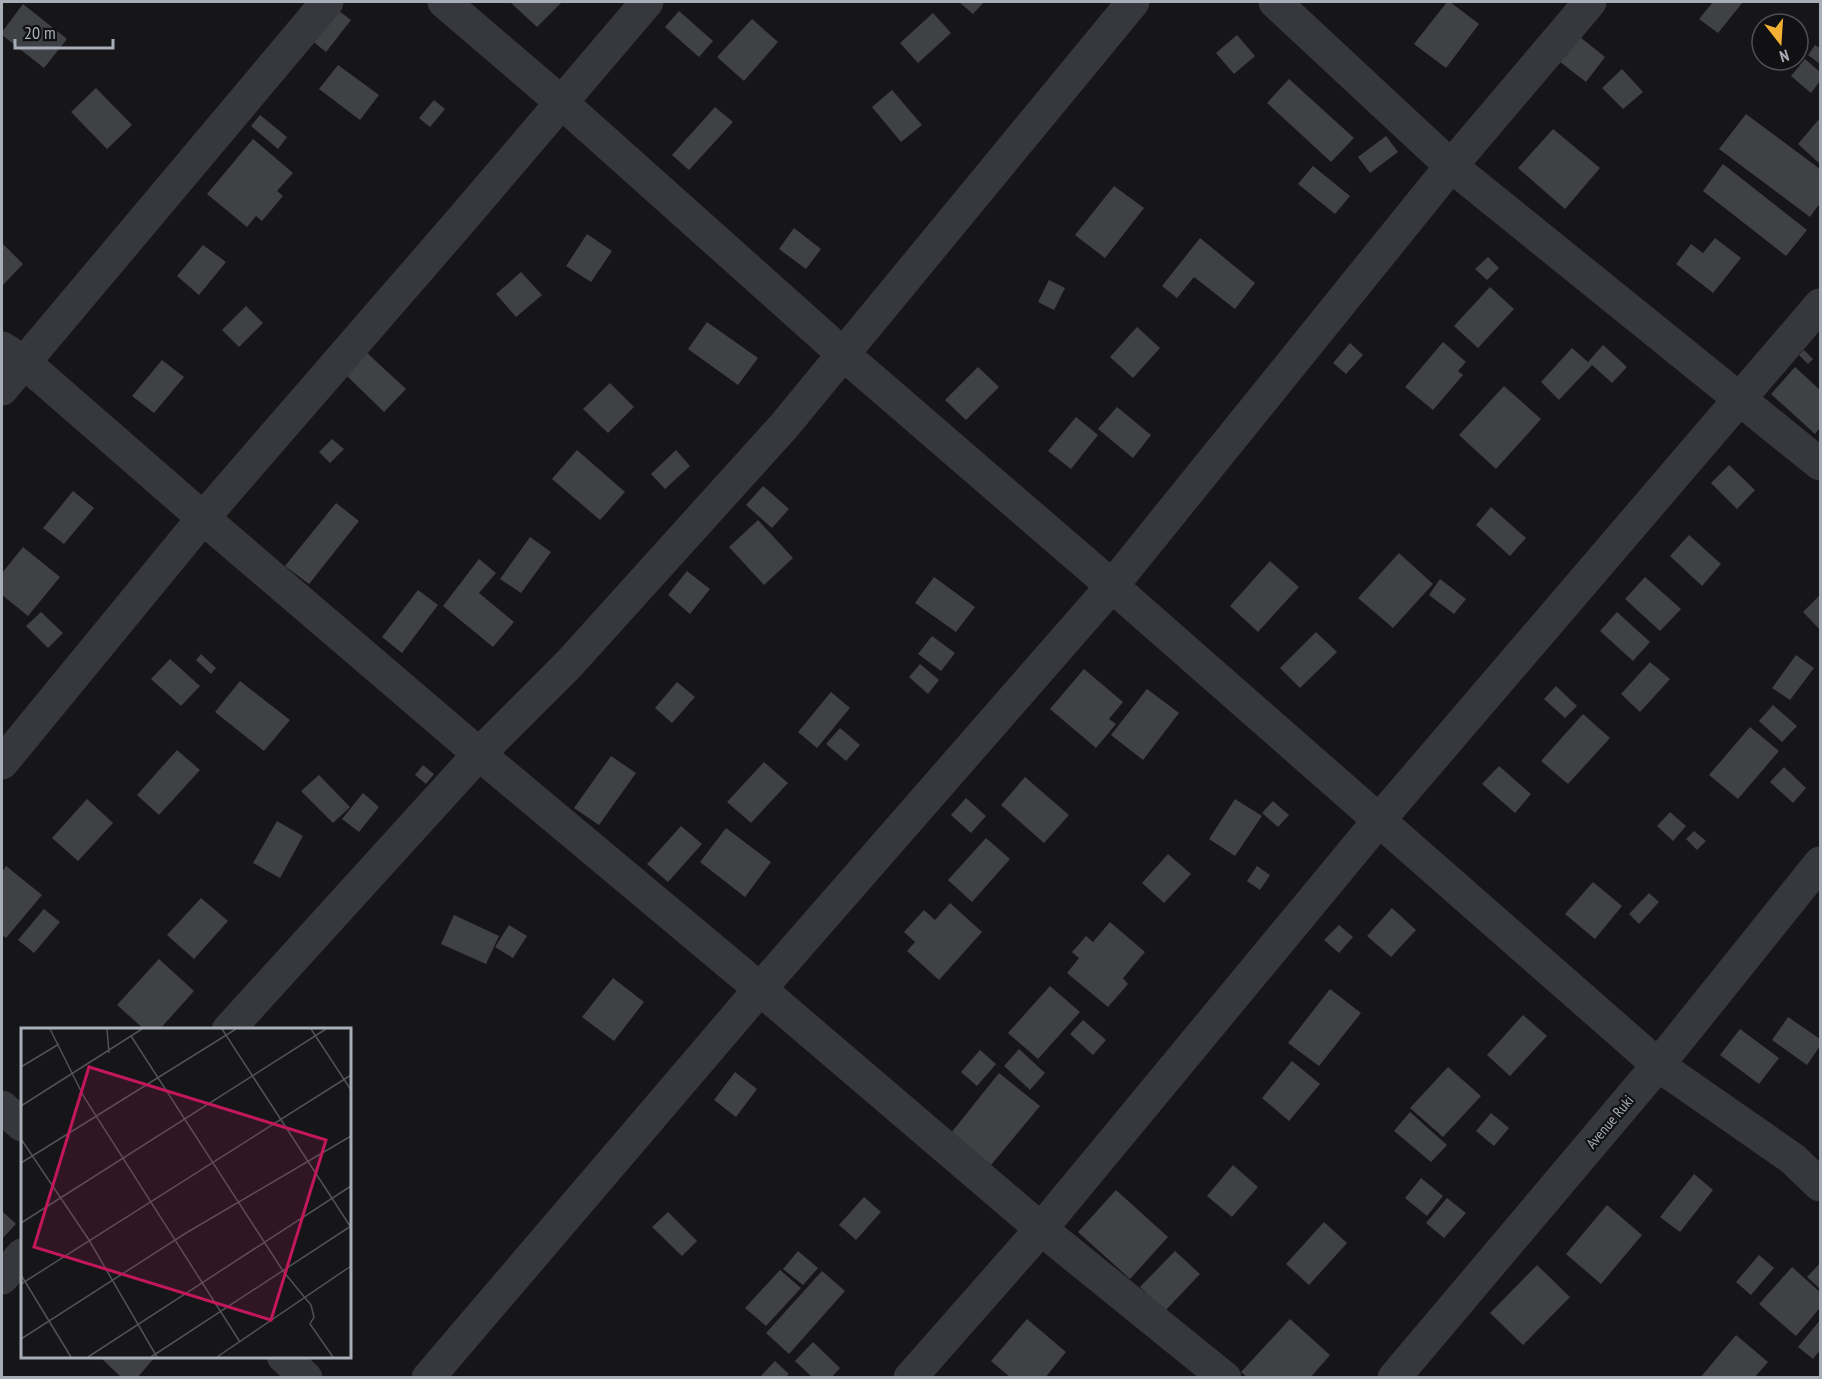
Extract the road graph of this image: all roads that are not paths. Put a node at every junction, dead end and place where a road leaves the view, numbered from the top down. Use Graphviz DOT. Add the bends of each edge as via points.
graph roads {
  1 [pos="327,2"];
  2 [pos="444,2"];
  3 [pos="647,2"];
  4 [pos="1133,2"];
  5 [pos="1275,2"];
  6 [pos="1590,2"];
  7 [pos="561,102"];
  8 [pos="1451,166"];
  9 [pos="1821,304"];
  10 [pos="843,354"];
  11 [pos="13,355"];
  12 [pos="2,389"];
  13 [pos="1740,398"];
  14 [pos="1821,464"];
  15 [pos="203,518"];
  16 [pos="1112,586"];
  17 [pos="479,754"];
  18 [pos="2,763"];
  19 [pos="1380,819"];
  20 [pos="1821,862"];
  21 [pos="760,989"];
  22 [pos="229,1028"];
  23 [pos="1658,1065"];
  24 [pos="2,1107"];
  25 [pos="21,1124"];
  26 [pos="1821,1185"];
  27 [pos="1041,1229"];
  28 [pos="21,1256"];
  29 [pos="2,1278"];
  30 [pos="285,1358"];
  31 [pos="306,1377"];
  32 [pos="428,1377"];
  33 [pos="910,1377"];
  34 [pos="1225,1377"];
  35 [pos="1394,1377"];
  1 -- 11 [label="street"];
  2 -- 7 [label="street"];
  3 -- 7 [label="street"];
  4 -- 10 [label="street"];
  5 -- 8 [label="street"];
  6 -- 8 [label="street"];
  7 -- 10 [label="street"];
  7 -- 15 [label="street"];
  8 -- 13 [label="street"];
  8 -- 16 [label="street"];
  9 -- 13 [label="street"];
  10 -- 16 [label="street"];
  10 -- 17 [label="street" via="784,426 569,664"];
  11 -- 12 [label="street"];
  11 -- 15 [label="street"];
  13 -- 14 [label="street"];
  13 -- 19 [label="street"];
  15 -- 17 [label="street"];
  15 -- 18 [label="street"];
  16 -- 19 [label="street"];
  16 -- 21 [label="street"];
  17 -- 21 [label="street"];
  17 -- 22 [label="street"];
  19 -- 23 [label="street"];
  19 -- 27 [label="street"];
  20 -- 23 [label="street, Avenue Ruki"];
  21 -- 27 [label="street"];
  21 -- 32 [label="street"];
  23 -- 26 [label="street" via="1793,1159"];
  23 -- 35 [label="street, Avenue Ruki"];
  24 -- 25 [label="street"];
  27 -- 33 [label="street"];
  27 -- 34 [label="street"];
  28 -- 29 [label="street"];
  30 -- 31 [label="street"];
}
